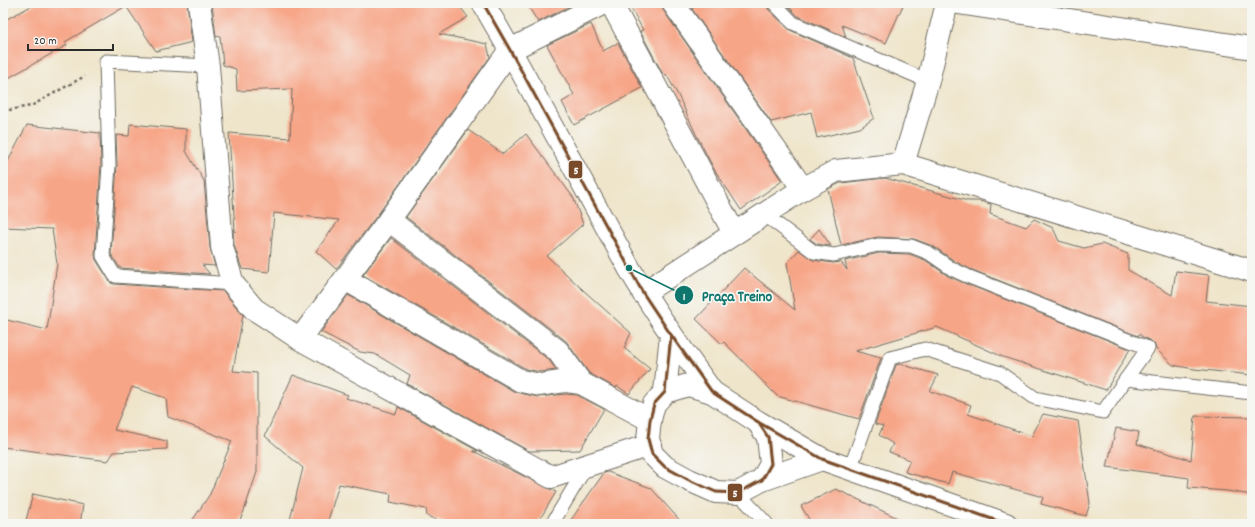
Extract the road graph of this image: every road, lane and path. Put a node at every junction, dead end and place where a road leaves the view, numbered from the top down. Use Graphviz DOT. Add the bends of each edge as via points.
graph roads {
  1 [pos="199,3"];
  2 [pos="483,3"];
  3 [pos="604,3"];
  4 [pos="611,3"];
  5 [pos="673,3"];
  6 [pos="774,3"];
  7 [pos="947,3"];
  8 [pos="958,3"];
  9 [pos="1252,48"];
  10 [pos="510,50"];
  11 [pos="106,61"];
  12 [pos="208,66"];
  13 [pos="928,81"];
  14 [pos="3,111"];
  15 [pos="903,164"];
  16 [pos="802,189"];
  17 [pos="764,214"];
  18 [pos="389,220"];
  19 [pos="734,233"];
  20 [pos="1252,271"];
  21 [pos="344,279"];
  22 [pos="232,284"];
  23 [pos="643,293"];
  24 [pos="671,335"];
  25 [pos="300,339"];
  26 [pos="1126,379"];
  27 [pos="581,383"];
  28 [pos="665,392"];
  29 [pos="712,392"];
  30 [pos="1252,393"];
  31 [pos="650,420"];
  32 [pos="758,422"];
  33 [pos="650,446"];
  34 [pos="822,460"];
  35 [pos="586,466"];
  36 [pos="850,469"];
  37 [pos="762,480"];
  38 [pos="738,493"];
  39 [pos="552,524"];
  40 [pos="767,524"];
  41 [pos="1006,524"];
  1 -- 12 [label="street"];
  2 -- 10 [label="street"];
  3 -- 10 [label="street"];
  4 -- 19 [label="street"];
  5 -- 16 [label="street"];
  6 -- 13 [label="lane" via="793,23"];
  7 -- 13 [label="street"];
  8 -- 9 [label="street"];
  10 -- 18 [label="street"];
  10 -- 23 [label="street"];
  11 -- 12 [label="lane"];
  11 -- 14 [label="path" via="31,106"];
  11 -- 22 [label="lane" via="108,165 103,256 115,276"];
  12 -- 22 [label="street" via="222,248"];
  13 -- 15 [label="street"];
  15 -- 16 [label="street" via="836,171"];
  15 -- 20 [label="street"];
  16 -- 17 [label="street"];
  17 -- 19 [label="street"];
  17 -- 26 [label="lane" via="814,252 834,255 878,245 911,246 929,253 967,276 1148,348"];
  18 -- 21 [label="street"];
  18 -- 27 [label="street" via="558,351"];
  19 -- 23 [label="street"];
  21 -- 25 [label="street"];
  21 -- 27 [label="street" via="520,381 540,385"];
  22 -- 25 [label="street" via="254,309"];
  23 -- 24 [label="street"];
  24 -- 28 [label="street"];
  24 -- 29 [label="street"];
  25 -- 35 [label="street" via="551,478"];
  26 -- 30 [label="lane"];
  26 -- 36 [label="lane" via="1103,412 1035,398 1000,374 925,350 890,358"];
  27 -- 31 [label="street"];
  28 -- 29 [label="street" via="688,385"];
  28 -- 31 [label="street" via="654,404"];
  29 -- 32 [label="street"];
  31 -- 33 [label="street"];
  32 -- 34 [label="street"];
  32 -- 37 [label="street" via="768,437 771,464"];
  33 -- 35 [label="street"];
  33 -- 38 [label="street" via="652,454 665,467 689,480 716,492"];
  34 -- 36 [label="street"];
  34 -- 37 [label="street"];
  35 -- 39 [label="lane"];
  36 -- 41 [label="street"];
  37 -- 38 [label="street"];
  38 -- 40 [label="lane"];
}
